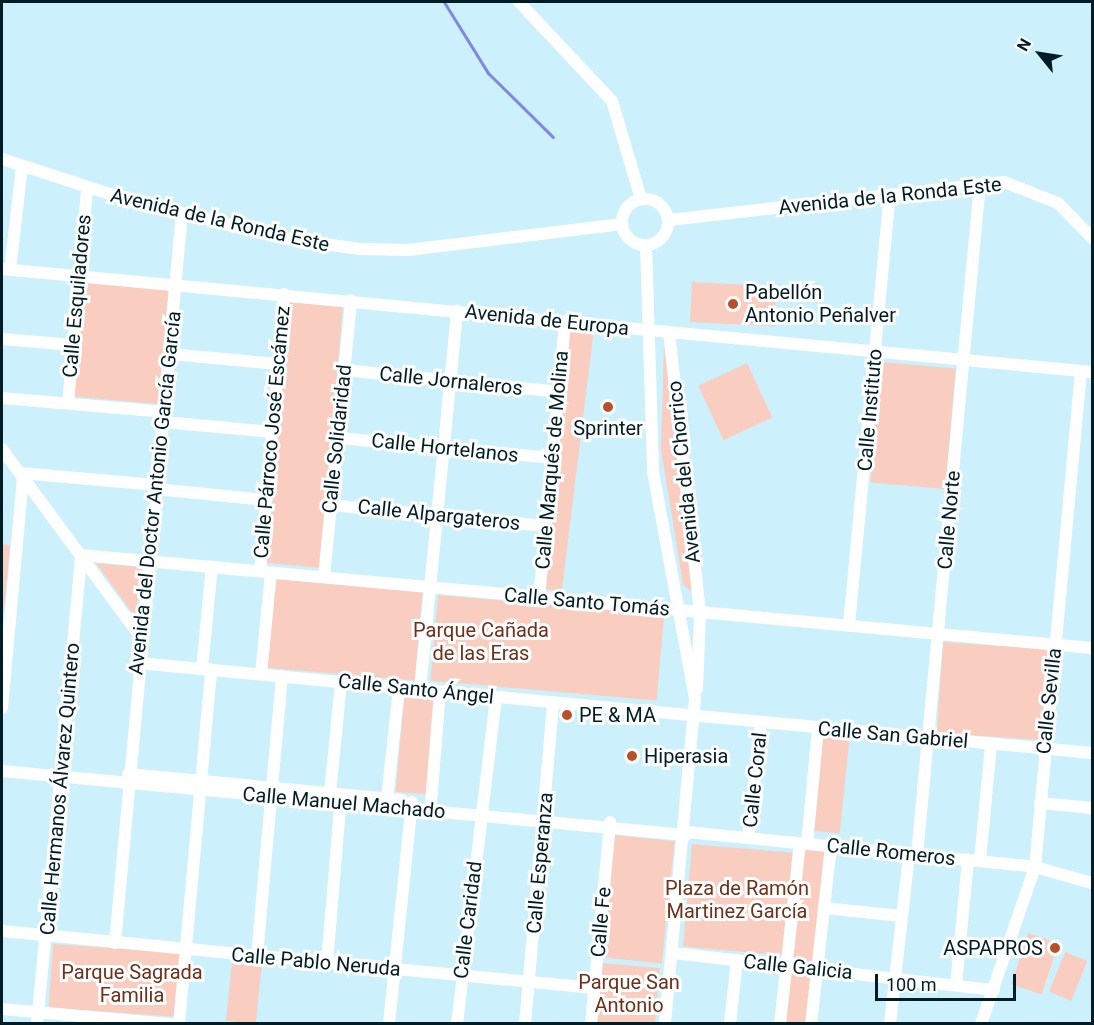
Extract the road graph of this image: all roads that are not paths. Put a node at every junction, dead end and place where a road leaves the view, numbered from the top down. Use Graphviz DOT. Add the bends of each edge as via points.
graph roads {
  1 [pos="519,2"];
  2 [pos="2,159"];
  3 [pos="22,166"];
  4 [pos="980,184"];
  5 [pos="87,188"];
  6 [pos="890,194"];
  7 [pos="641,199"];
  8 [pos="182,213"];
  9 [pos="669,220"];
  10 [pos="622,224"];
  11 [pos="1092,238"];
  12 [pos="646,245"];
  13 [pos="6,269"];
  14 [pos="79,275"];
  15 [pos="176,283"];
  16 [pos="284,294"];
  17 [pos="351,300"];
  18 [pos="457,311"];
  19 [pos="565,321"];
  20 [pos="650,330"];
  21 [pos="669,332"];
  22 [pos="2,339"];
  23 [pos="73,345"];
  24 [pos="875,351"];
  25 [pos="170,354"];
  26 [pos="964,360"];
  27 [pos="278,364"];
  28 [pos="344,370"];
  29 [pos="1087,371"];
  30 [pos="449,381"];
  31 [pos="559,392"];
  32 [pos="2,398"];
  33 [pos="68,404"];
  34 [pos="164,417"];
  35 [pos="272,432"];
  36 [pos="338,438"];
  37 [pos="443,448"];
  38 [pos="2,449"];
  39 [pos="552,458"];
  40 [pos="21,475"];
  41 [pos="156,487"];
  42 [pos="266,500"];
  43 [pos="331,505"];
  44 [pos="437,515"];
  45 [pos="546,526"];
  46 [pos="81,555"];
  47 [pos="148,560"];
  48 [pos="212,566"];
  49 [pos="265,571"];
  50 [pos="324,577"];
  51 [pos="429,587"];
  52 [pos="539,598"];
  53 [pos="679,611"];
  54 [pos="699,612"];
  55 [pos="849,625"];
  56 [pos="938,634"];
  57 [pos="140,636"];
  58 [pos="1055,645"];
  59 [pos="1092,648"];
  60 [pos="138,663"];
  61 [pos="207,669"];
  62 [pos="261,674"];
  63 [pos="282,675"];
  64 [pos="341,682"];
  65 [pos="399,688"];
  66 [pos="420,690"];
  67 [pos="440,692"];
  68 [pos="496,697"];
  69 [pos="695,699"];
  70 [pos="553,703"];
  71 [pos="2,708"];
  72 [pos="694,716"];
  73 [pos="761,722"];
  74 [pos="818,728"];
  75 [pos="928,738"];
  76 [pos="991,744"];
  77 [pos="1044,748"];
  78 [pos="1092,753"];
  79 [pos="2,771"];
  80 [pos="60,777"];
  81 [pos="128,778"];
  82 [pos="203,785"];
  83 [pos="272,792"];
  84 [pos="337,797"];
  85 [pos="387,799"];
  86 [pos="1040,802"];
  87 [pos="431,803"];
  88 [pos="411,805"];
  89 [pos="1092,808"];
  90 [pos="483,812"];
  91 [pos="544,818"];
  92 [pos="610,824"];
  93 [pos="687,832"];
  94 [pos="748,838"];
  95 [pos="804,843"];
  96 [pos="831,846"];
  97 [pos="913,854"];
  98 [pos="974,861"];
  99 [pos="1035,867"];
  100 [pos="1092,883"];
  101 [pos="824,908"];
  102 [pos="902,916"];
  103 [pos="2,931"];
  104 [pos="48,936"];
  105 [pos="115,943"];
  106 [pos="187,950"];
  107 [pos="673,952"];
  108 [pos="257,956"];
  109 [pos="736,960"];
  110 [pos="327,963"];
  111 [pos="786,966"];
  112 [pos="394,969"];
  113 [pos="817,969"];
  114 [pos="461,975"];
  115 [pos="895,978"];
  116 [pos="529,982"];
  117 [pos="956,985"];
  118 [pos="594,988"];
  119 [pos="994,990"];
  120 [pos="2,1009"];
  121 [pos="38,1018"];
  122 [pos="169,1023"];
  123 [pos="179,1023"];
  124 [pos="389,1023"];
  125 [pos="457,1023"];
  126 [pos="525,1023"];
  127 [pos="591,1023"];
  128 [pos="664,1023"];
  129 [pos="730,1023"];
  130 [pos="780,1023"];
  131 [pos="811,1023"];
  132 [pos="890,1023"];
  133 [pos="981,1023"];
  1 -- 7 [label="street" via="612,101"];
  2 -- 3 [label="street, Avenida de la Ronda Este"];
  3 -- 5 [label="street, Avenida de la Ronda Este"];
  3 -- 13 [label="street"];
  4 -- 6 [label="street, Avenida de la Ronda Este"];
  4 -- 11 [label="street, Avenida de la Ronda Este" via="1004,182 1038,191 1073,215"];
  4 -- 26 [label="street, Calle Norte"];
  5 -- 8 [label="street, Avenida de la Ronda Este"];
  5 -- 14 [label="street, Calle Esquiladores"];
  6 -- 9 [label="street, Avenida de la Ronda Este"];
  6 -- 24 [label="street, Calle Instituto"];
  7 -- 9 [label="street" via="656,201"];
  7 -- 10 [label="street" via="624,210"];
  8 -- 10 [label="street, Avenida de la Ronda Este" via="289,239 360,249 408,250"];
  8 -- 15 [label="street, Avenida del Doctor Antonio García García"];
  9 -- 12 [label="street" via="665,235"];
  10 -- 12 [label="street" via="632,242"];
  12 -- 20 [label="street, Avenida del Chorrico"];
  13 -- 14 [label="street, Avenida de Europa"];
  14 -- 15 [label="street, Avenida de Europa"];
  14 -- 23 [label="street, Calle Esquiladores"];
  15 -- 16 [label="street, Avenida de Europa"];
  15 -- 25 [label="street, Avenida del Doctor Antonio García García"];
  16 -- 17 [label="street, Avenida de Europa"];
  16 -- 27 [label="street, Calle Párroco José Escámez"];
  17 -- 18 [label="street, Avenida de Europa"];
  17 -- 28 [label="street, Calle Solidaridad"];
  18 -- 19 [label="street, Avenida de Europa"];
  18 -- 30 [label="street"];
  19 -- 20 [label="street, Avenida de Europa"];
  19 -- 31 [label="street, Calle Marqués de Molina"];
  20 -- 21 [label="street, Avenida de Europa"];
  20 -- 53 [label="street, Avenida del Chorrico" via="653,472"];
  21 -- 24 [label="street, Avenida de Europa"];
  21 -- 54 [label="street, Avenida del Chorrico"];
  22 -- 23 [label="street"];
  23 -- 33 [label="street, Calle Esquiladores"];
  24 -- 26 [label="street, Avenida de Europa"];
  24 -- 55 [label="street, Calle Instituto"];
  25 -- 27 [label="street"];
  25 -- 34 [label="street, Avenida del Doctor Antonio García García"];
  26 -- 29 [label="street, Avenida de Europa"];
  26 -- 56 [label="street, Calle Norte"];
  27 -- 35 [label="street, Calle Párroco José Escámez"];
  28 -- 30 [label="street, Calle Jornaleros"];
  28 -- 36 [label="street, Calle Solidaridad"];
  29 -- 58 [label="street, Calle Sevilla"];
  30 -- 31 [label="street, Calle Jornaleros"];
  30 -- 37 [label="street"];
  31 -- 39 [label="street, Calle Marqués de Molina"];
  32 -- 33 [label="street"];
  33 -- 34 [label="street"];
  34 -- 35 [label="street"];
  34 -- 41 [label="street, Avenida del Doctor Antonio García García"];
  35 -- 42 [label="street, Calle Párroco José Escámez"];
  36 -- 37 [label="street, Calle Hortelanos"];
  36 -- 43 [label="street, Calle Solidaridad"];
  37 -- 39 [label="street, Calle Hortelanos"];
  37 -- 44 [label="street"];
  38 -- 40 [label="street"];
  39 -- 45 [label="street, Calle Marqués de Molina"];
  40 -- 41 [label="street"];
  40 -- 46 [label="street"];
  40 -- 71 [label="street"];
  41 -- 42 [label="street"];
  41 -- 47 [label="street, Avenida del Doctor Antonio García García"];
  42 -- 49 [label="street, Calle Párroco José Escámez"];
  43 -- 44 [label="street, Calle Alpargateros"];
  43 -- 50 [label="street, Calle Solidaridad"];
  44 -- 45 [label="street, Calle Alpargateros"];
  44 -- 51 [label="street"];
  45 -- 52 [label="street, Calle Marqués de Molina"];
  46 -- 47 [label="street, Calle Santo Tomás"];
  46 -- 57 [label="street"];
  46 -- 80 [label="street, Calle Hermanos Álvarez Quintero"];
  47 -- 48 [label="street, Calle Santo Tomás"];
  47 -- 57 [label="street, Avenida del Doctor Antonio García García"];
  48 -- 49 [label="street, Calle Santo Tomás"];
  48 -- 61 [label="street"];
  49 -- 50 [label="street, Calle Santo Tomás"];
  49 -- 62 [label="street, Calle Párroco José Escámez"];
  50 -- 51 [label="street, Calle Santo Tomás"];
  51 -- 52 [label="street, Calle Santo Tomás"];
  51 -- 66 [label="street"];
  52 -- 53 [label="street, Calle Santo Tomás"];
  53 -- 54 [label="street, Calle Santo Tomás"];
  53 -- 69 [label="street, Avenida del Chorrico"];
  54 -- 55 [label="street, Calle Santo Tomás"];
  54 -- 69 [label="street, Avenida del Chorrico"];
  55 -- 56 [label="street, Calle Santo Tomás"];
  56 -- 58 [label="street, Calle Santo Tomás"];
  56 -- 75 [label="street, Calle Norte"];
  57 -- 60 [label="street, Avenida del Doctor Antonio García García"];
  58 -- 59 [label="street, Calle Santo Tomás"];
  58 -- 77 [label="street, Calle Sevilla"];
  60 -- 61 [label="street, Calle Santo Ángel"];
  60 -- 81 [label="street, Avenida del Doctor Antonio García García"];
  61 -- 62 [label="street, Calle Santo Ángel"];
  61 -- 82 [label="street"];
  62 -- 63 [label="street, Calle Santo Ángel"];
  63 -- 64 [label="street, Calle Santo Ángel"];
  63 -- 83 [label="street"];
  64 -- 65 [label="street, Calle Santo Ángel"];
  64 -- 84 [label="street"];
  65 -- 66 [label="street, Calle Santo Ángel"];
  65 -- 85 [label="street"];
  66 -- 67 [label="street, Calle Santo Ángel"];
  67 -- 68 [label="street, Calle Santo Ángel"];
  67 -- 87 [label="street"];
  68 -- 70 [label="street, Calle Santo Ángel"];
  68 -- 90 [label="street, Calle Caridad"];
  69 -- 72 [label="street, Avenida del Chorrico"];
  70 -- 72 [label="street, Calle Santo Ángel"];
  70 -- 91 [label="street, Calle Esperanza"];
  72 -- 73 [label="street, Calle San Gabriel"];
  72 -- 93 [label="street, Avenida del Chorrico"];
  73 -- 74 [label="street, Calle San Gabriel"];
  73 -- 94 [label="street, Calle Coral"];
  74 -- 75 [label="street, Calle San Gabriel"];
  74 -- 95 [label="street"];
  75 -- 76 [label="street, Calle San Gabriel"];
  75 -- 97 [label="street, Calle Norte"];
  76 -- 77 [label="street, Calle San Gabriel"];
  76 -- 98 [label="street"];
  77 -- 78 [label="street, Calle San Gabriel"];
  77 -- 86 [label="street, Calle Sevilla"];
  79 -- 80 [label="street, Calle Manuel Machado"];
  80 -- 81 [label="street, Calle Manuel Machado"];
  80 -- 104 [label="street, Calle Hermanos Álvarez Quintero"];
  81 -- 82 [label="street, Calle Manuel Machado"];
  81 -- 105 [label="street, Avenida del Doctor Antonio García García"];
  82 -- 83 [label="street, Calle Manuel Machado"];
  82 -- 106 [label="street"];
  83 -- 84 [label="street, Calle Manuel Machado"];
  83 -- 108 [label="street"];
  84 -- 85 [label="street, Calle Manuel Machado"];
  84 -- 88 [label="street, Calle Manuel Machado"];
  84 -- 110 [label="street"];
  85 -- 88 [label="street, Calle Manuel Machado"];
  86 -- 89 [label="street"];
  86 -- 99 [label="street, Calle Sevilla"];
  87 -- 88 [label="street, Calle Manuel Machado"];
  87 -- 90 [label="street, Calle Manuel Machado"];
  88 -- 90 [label="street, Calle Manuel Machado"];
  88 -- 112 [label="street"];
  90 -- 91 [label="street, Calle Manuel Machado"];
  90 -- 114 [label="street, Calle Caridad"];
  91 -- 92 [label="street, Calle Manuel Machado"];
  91 -- 116 [label="street, Calle Esperanza"];
  92 -- 93 [label="street, Calle Manuel Machado"];
  92 -- 118 [label="street, Calle Fe"];
  93 -- 94 [label="street, Calle Romeros"];
  93 -- 107 [label="street, Avenida del Chorrico"];
  94 -- 95 [label="street, Calle Romeros"];
  95 -- 96 [label="street, Calle Romeros"];
  95 -- 111 [label="street"];
  96 -- 97 [label="street, Calle Romeros"];
  96 -- 101 [label="street"];
  97 -- 98 [label="street, Calle Romeros"];
  97 -- 102 [label="street, Calle Norte"];
  98 -- 99 [label="street, Calle Romeros"];
  98 -- 117 [label="street"];
  99 -- 100 [label="street, Calle Romeros"];
  99 -- 119 [label="street, Calle Sevilla"];
  101 -- 102 [label="street"];
  101 -- 113 [label="street"];
  102 -- 115 [label="street, Calle Norte"];
  103 -- 104 [label="street, Calle Pablo Neruda"];
  104 -- 105 [label="street, Calle Pablo Neruda"];
  104 -- 121 [label="street, Calle Hermanos Álvarez Quintero"];
  105 -- 106 [label="street, Calle Pablo Neruda"];
  106 -- 108 [label="street, Calle Pablo Neruda"];
  106 -- 123 [label="street"];
  107 -- 109 [label="street, Calle Galicia"];
  107 -- 128 [label="street, Avenida del Chorrico"];
  108 -- 110 [label="street, Calle Pablo Neruda"];
  109 -- 111 [label="street, Calle Galicia"];
  109 -- 129 [label="street"];
  110 -- 112 [label="street, Calle Pablo Neruda"];
  111 -- 113 [label="street, Calle Galicia"];
  111 -- 130 [label="street"];
  112 -- 114 [label="street, Calle Pablo Neruda"];
  112 -- 124 [label="street"];
  113 -- 115 [label="street, Calle Galicia"];
  113 -- 131 [label="street"];
  114 -- 116 [label="street, Calle Pablo Neruda"];
  114 -- 125 [label="street, Calle Caridad"];
  115 -- 117 [label="street, Calle Galicia"];
  115 -- 132 [label="street, Calle Norte"];
  116 -- 118 [label="street, Calle Pablo Neruda"];
  116 -- 126 [label="street, Calle Esperanza"];
  117 -- 119 [label="street, Calle Galicia"];
  118 -- 127 [label="street, Calle Fe"];
  119 -- 133 [label="street, Calle Sevilla"];
  120 -- 121 [label="street"];
  121 -- 122 [label="street"];
}
